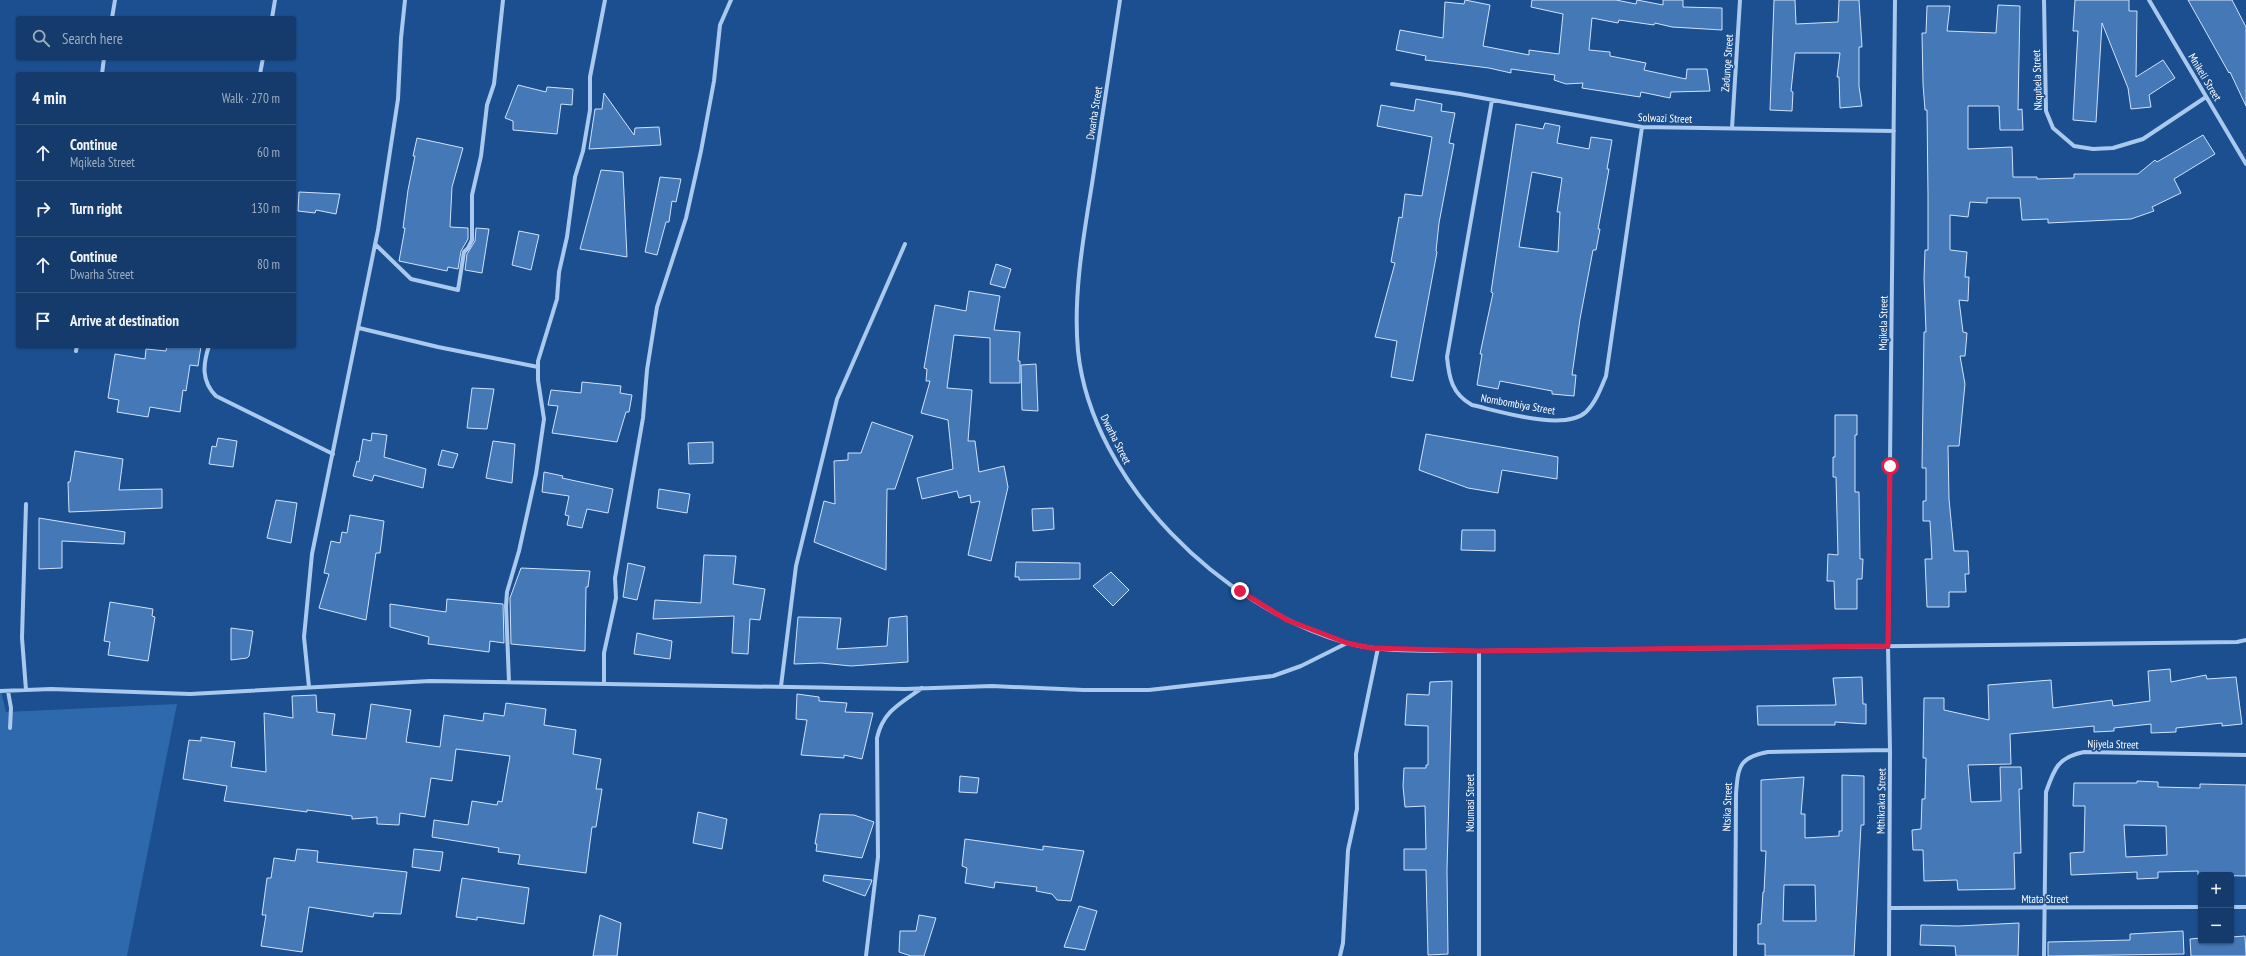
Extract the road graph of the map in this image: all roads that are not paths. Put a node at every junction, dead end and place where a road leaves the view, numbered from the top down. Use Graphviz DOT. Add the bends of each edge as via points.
graph roads {
  1 [pos="115,0"];
  2 [pos="275,0"];
  3 [pos="405,0"];
  4 [pos="503,0"];
  5 [pos="604,0"];
  6 [pos="731,0"];
  7 [pos="1120,0"];
  8 [pos="1740,0"];
  9 [pos="1895,0"];
  10 [pos="2044,0"];
  11 [pos="2149,0"];
  12 [pos="112,16"];
  13 [pos="272,16"];
  14 [pos="104,60"];
  15 [pos="263,60"];
  16 [pos="102,72"];
  17 [pos="260,72"];
  18 [pos="1392,84"];
  19 [pos="2206,97"];
  20 [pos="1492,100"];
  21 [pos="1642,127"];
  22 [pos="1732,128"];
  23 [pos="1894,131"];
  24 [pos="2246,164"];
  25 [pos="905,244"];
  26 [pos="376,245"];
  27 [pos="360,328"];
  28 [pos="77,348"];
  29 [pos="209,348"];
  30 [pos="76,351"];
  31 [pos="538,367"];
  32 [pos="333,454"];
  33 [pos="26,504"];
  34 [pos="2246,640"];
  35 [pos="1347,643"];
  36 [pos="1888,646"];
  37 [pos="1378,648"];
  38 [pos="1478,651"];
  39 [pos="509,682"];
  40 [pos="604,683"];
  41 [pos="780,686"];
  42 [pos="308,687"];
  43 [pos="922,688"];
  44 [pos="8,690"];
  45 [pos="26,690"];
  46 [pos="0,691"];
  47 [pos="10,728"];
  48 [pos="1890,750"];
  49 [pos="2246,755"];
  50 [pos="2198,907"];
  51 [pos="2234,907"];
  52 [pos="2246,907"];
  53 [pos="1889,908"];
  54 [pos="2045,909"];
  55 [pos="866,956"];
  56 [pos="1340,956"];
  57 [pos="1479,956"];
  58 [pos="1735,956"];
  59 [pos="1889,956"];
  60 [pos="2044,956"];
  1 -- 12 [label="street"];
  2 -- 13 [label="street"];
  3 -- 26 [label="street" via="398,99"];
  4 -- 26 [label="street" via="494,84 487,104 484,140 472,195 472,240 464,252 458,290 411,278"];
  5 -- 31 [label="street" via="590,77 590,110 584,151 575,177 567,237 559,272 557,300"];
  6 -- 40 [label="street" via="720,25 714,80 686,218 657,307 642,418 615,578 616,598 604,653"];
  7 -- 35 [label="street, Dwarha Street" via="1081,250 1077,314 1078,352 1087,399 1106,444 1130,485 1169,531 1240,591 1287,620"];
  8 -- 22 [label="street, Zadunge Street"];
  9 -- 23 [label="street, Mqikela Street"];
  10 -- 19 [label="street, Nkqubela Street" via="2046,111 2053,128 2074,146 2093,149 2113,148 2143,139"];
  11 -- 19 [label="street, Mnikeli Street"];
  14 -- 16 [label="street"];
  15 -- 17 [label="street"];
  18 -- 20 [label="street, Solwazi Street"];
  19 -- 24 [label="street, Mnikeli Street"];
  20 -- 21 [label="street, Solwazi Street"];
  20 -- 21 [label="street, Nombombiya Street" via="1447,357 1448,369 1454,390 1464,401 1472,405 1547,420 1568,420 1586,413 1606,376"];
  21 -- 22 [label="street, Solwazi Street"];
  22 -- 23 [label="street, Solwazi Street"];
  23 -- 36 [label="street, Mqikela Street"];
  25 -- 41 [label="street" via="837,399 796,566"];
  26 -- 27 [label="street"];
  27 -- 31 [label="street"];
  27 -- 32 [label="street"];
  28 -- 30 [label="street"];
  29 -- 32 [label="street" via="205,381 216,396"];
  31 -- 39 [label="street" via="544,419 536,474 507,592"];
  32 -- 42 [label="street" via="312,554 304,638"];
  33 -- 45 [label="street" via="22,638"];
  34 -- 36 [label="street, Dwarha Street"];
  35 -- 37 [label="street, Dwarha Street"];
  35 -- 43 [label="street" via="1301,666 1273,676 1223,683 1149,690 992,686"];
  36 -- 38 [label="street, Dwarha Street"];
  36 -- 48 [label="street, Mthikrakra Street"];
  37 -- 38 [label="street, Dwarha Street"];
  37 -- 56 [label="street" via="1356,754 1357,809 1348,850"];
  38 -- 57 [label="street, Ndumasi Street"];
  39 -- 40 [label="street"];
  39 -- 42 [label="street" via="422,681"];
  40 -- 41 [label="street"];
  41 -- 43 [label="street"];
  42 -- 45 [label="street" via="190,694"];
  43 -- 55 [label="street" via="889,712 880,725 877,738 878,856"];
  44 -- 45 [label="street"];
  44 -- 46 [label="street"];
  44 -- 47 [label="street" via="12,708"];
  48 -- 53 [label="street, Mthikrakra Street"];
  48 -- 58 [label="street, Ntsika Street" via="1768,752 1756,754 1744,761 1737,774 1736,794"];
  49 -- 54 [label="street, Njiyela Street" via="2084,752 2065,758 2052,774 2046,792"];
  50 -- 54 [label="street, Mtata Street"];
  51 -- 52 [label="street"];
  53 -- 54 [label="street, Mtata Street"];
  53 -- 59 [label="street, Mthikrakra Street"];
  54 -- 60 [label="street, Njiyela Street"];
}
